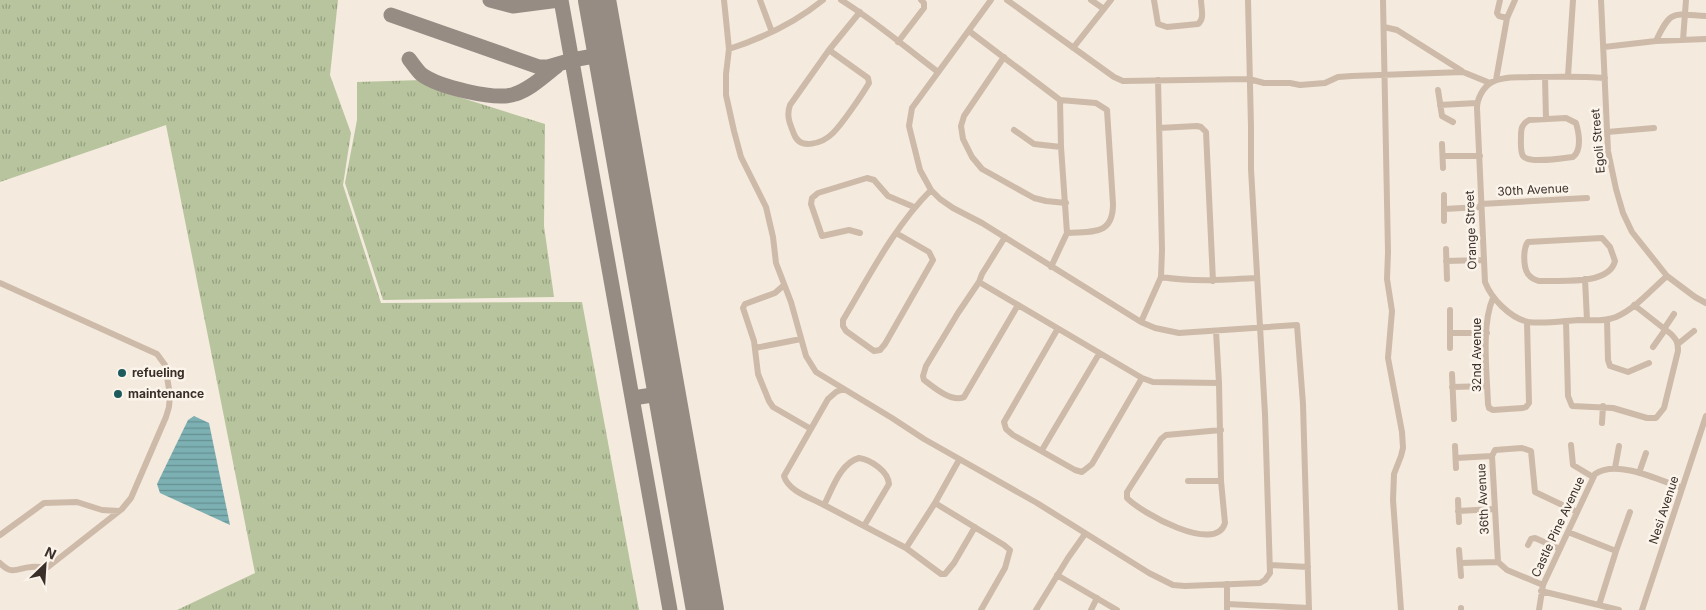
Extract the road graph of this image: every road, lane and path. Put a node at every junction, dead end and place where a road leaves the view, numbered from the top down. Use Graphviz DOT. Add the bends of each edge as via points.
graph roads {
  1 [pos="724,0"];
  2 [pos="760,0"];
  3 [pos="824,0"];
  4 [pos="841,0"];
  5 [pos="921,0"];
  6 [pos="990,0"];
  7 [pos="1006,0"];
  8 [pos="1091,0"];
  9 [pos="1111,0"];
  10 [pos="1154,0"];
  11 [pos="1201,0"];
  12 [pos="1248,0"];
  13 [pos="1383,0"];
  14 [pos="1500,0"];
  15 [pos="1515,0"];
  16 [pos="1573,0"];
  17 [pos="1601,0"];
  18 [pos="1686,0"];
  19 [pos="1104,9"];
  20 [pos="860,12"];
  21 [pos="1685,15"];
  22 [pos="1706,16"];
  23 [pos="1507,18"];
  24 [pos="1384,27"];
  25 [pos="969,31"];
  26 [pos="772,32"];
  27 [pos="1706,39"];
  28 [pos="1683,40"];
  29 [pos="1656,41"];
  30 [pos="898,42"];
  31 [pos="1604,47"];
  32 [pos="1073,48"];
  33 [pos="729,49"];
  34 [pos="830,50"];
  35 [pos="1004,57"];
  36 [pos="938,72"];
  37 [pos="1463,72"];
  38 [pos="1383,76"];
  39 [pos="1568,76"];
  40 [pos="1546,77"];
  41 [pos="1605,78"];
  42 [pos="1249,79"];
  43 [pos="1158,80"];
  44 [pos="1493,81"];
  45 [pos="1438,90"];
  46 [pos="1060,100"];
  47 [pos="1477,103"];
  48 [pos="1440,105"];
  49 [pos="1546,119"];
  50 [pos="1453,122"];
  51 [pos="1159,128"];
  52 [pos="1654,128"];
  53 [pos="1014,130"];
  54 [pos="1607,132"];
  55 [pos="1442,144"];
  56 [pos="1061,147"];
  57 [pos="1443,156"];
  58 [pos="1480,156"];
  59 [pos="1443,168"];
  60 [pos="931,190"];
  61 [pos="1444,195"];
  62 [pos="1587,198"];
  63 [pos="1066,203"];
  64 [pos="1481,205"];
  65 [pos="914,207"];
  66 [pos="1444,209"];
  67 [pos="1444,221"];
  68 [pos="896,232"];
  69 [pos="860,233"];
  70 [pos="1067,233"];
  71 [pos="1005,237"];
  72 [pos="1446,249"];
  73 [pos="1446,260"];
  74 [pos="1483,260"];
  75 [pos="1052,266"];
  76 [pos="1666,276"];
  77 [pos="1161,277"];
  78 [pos="1257,278"];
  79 [pos="1447,279"];
  80 [pos="1585,279"];
  81 [pos="1213,281"];
  82 [pos="979,282"];
  83 [pos="0,283"];
  84 [pos="784,285"];
  85 [pos="1493,298"];
  86 [pos="1706,303"];
  87 [pos="1018,305"];
  88 [pos="1634,305"];
  89 [pos="1450,310"];
  90 [pos="1674,314"];
  91 [pos="1587,320"];
  92 [pos="1607,320"];
  93 [pos="1566,321"];
  94 [pos="1141,322"];
  95 [pos="1528,322"];
  96 [pos="1260,328"];
  97 [pos="1057,330"];
  98 [pos="1665,330"];
  99 [pos="1216,331"];
  100 [pos="1694,331"];
  101 [pos="1450,333"];
  102 [pos="1486,333"];
  103 [pos="801,339"];
  104 [pos="1678,344"];
  105 [pos="1653,347"];
  106 [pos="755,348"];
  107 [pos="1450,348"];
  108 [pos="1099,354"];
  109 [pos="1649,363"];
  110 [pos="1452,374"];
  111 [pos="1142,378"];
  112 [pos="1219,383"];
  113 [pos="1487,386"];
  114 [pos="1452,387"];
  115 [pos="843,389"];
  116 [pos="1603,406"];
  117 [pos="1706,416"];
  118 [pos="1454,419"];
  119 [pos="1602,423"];
  120 [pos="1704,428"];
  121 [pos="811,429"];
  122 [pos="1221,430"];
  123 [pos="1571,445"];
  124 [pos="1456,446"];
  125 [pos="1619,446"];
  126 [pos="1042,450"];
  127 [pos="1646,453"];
  128 [pos="1492,456"];
  129 [pos="1456,458"];
  130 [pos="959,460"];
  131 [pos="1456,468"];
  132 [pos="1615,468"];
  133 [pos="1638,473"];
  134 [pos="1593,477"];
  135 [pos="1188,481"];
  136 [pos="1221,481"];
  137 [pos="1682,488"];
  138 [pos="1458,500"];
  139 [pos="935,503"];
  140 [pos="824,505"];
  141 [pos="122,509"];
  142 [pos="1495,509"];
  143 [pos="1458,511"];
  144 [pos="1577,512"];
  145 [pos="1630,512"];
  146 [pos="1459,522"];
  147 [pos="864,526"];
  148 [pos="975,527"];
  149 [pos="1568,532"];
  150 [pos="1086,534"];
  151 [pos="0,535"];
  152 [pos="1528,545"];
  153 [pos="906,548"];
  154 [pos="1560,549"];
  155 [pos="1458,550"];
  156 [pos="1616,551"];
  157 [pos="1498,562"];
  158 [pos="1460,563"];
  159 [pos="0,564"];
  160 [pos="1270,565"];
  161 [pos="1308,567"];
  162 [pos="1057,575"];
  163 [pos="1461,576"];
  164 [pos="1227,584"];
  165 [pos="1542,588"];
  166 [pos="1098,598"];
  167 [pos="1599,605"];
  168 [pos="1227,607"];
  169 [pos="1309,609"];
  170 [pos="981,610"];
  171 [pos="1036,610"];
  172 [pos="1091,610"];
  173 [pos="1117,610"];
  174 [pos="1401,610"];
  175 [pos="1540,610"];
  176 [pos="1619,610"];
  177 [pos="1642,610"];
  1 -- 33 [label="street"];
  2 -- 26 [label="street"];
  3 -- 26 [label="street"];
  4 -- 20 [label="street"];
  5 -- 30 [label="street" via="922,11"];
  6 -- 25 [label="street"];
  7 -- 32 [label="street"];
  8 -- 19 [label="street"];
  9 -- 19 [label="street"];
  10 -- 11 [label="street" via="1158,24 1167,27 1198,24 1202,18"];
  12 -- 42 [label="street"];
  13 -- 24 [label="street"];
  14 -- 23 [label="street" via="1497,13"];
  15 -- 23 [label="street"];
  16 -- 39 [label="street"];
  17 -- 31 [label="street, Egoli Street"];
  18 -- 21 [label="street"];
  19 -- 32 [label="street"];
  20 -- 30 [label="street"];
  20 -- 34 [label="street"];
  21 -- 22 [label="street"];
  21 -- 28 [label="street"];
  21 -- 29 [label="street" via="1667,19"];
  23 -- 44 [label="street"];
  24 -- 37 [label="street" via="1397,30"];
  24 -- 38 [label="street"];
  25 -- 35 [label="street"];
  25 -- 36 [label="street"];
  26 -- 33 [label="street"];
  27 -- 28 [label="street"];
  28 -- 29 [label="street"];
  29 -- 31 [label="street"];
  30 -- 36 [label="street"];
  31 -- 41 [label="street, Egoli Street"];
  32 -- 43 [label="street" via="1114,78"];
  33 -- 84 [label="street" via="726,95 734,130 741,157 766,207 776,263"];
  34 -- 34 [label="street" via="789,108 788,116 801,144 809,144 833,133 869,83 868,78"];
  35 -- 46 [label="street"];
  35 -- 63 [label="street" via="964,116 961,126 963,139 982,169 1034,198"];
  36 -- 60 [label="street" via="912,108 909,126 920,170"];
  37 -- 38 [label="street"];
  37 -- 44 [label="street"];
  38 -- 42 [label="street" via="1338,77 1325,83 1300,85"];
  38 -- 174 [label="street" via="1387,279 1392,311 1388,358 1403,448 1394,474 1393,500"];
  39 -- 40 [label="street"];
  39 -- 41 [label="street"];
  40 -- 44 [label="street"];
  40 -- 49 [label="street"];
  41 -- 54 [label="street, Egoli Street"];
  42 -- 43 [label="street"];
  42 -- 78 [label="street"];
  43 -- 51 [label="street"];
  44 -- 47 [label="street"];
  45 -- 48 [label="street"];
  46 -- 56 [label="street"];
  46 -- 70 [label="street" via="1096,103 1107,110 1114,204 1114,216 1105,228"];
  47 -- 48 [label="street"];
  47 -- 58 [label="street, Orange Street"];
  48 -- 50 [label="street" via="1442,116"];
  49 -- 49 [label="street" via="1529,120 1521,128 1524,156 1535,160 1573,157 1579,149 1576,122 1566,118"];
  51 -- 77 [label="street"];
  51 -- 81 [label="street" via="1197,126 1206,132"];
  52 -- 54 [label="street"];
  53 -- 56 [label="street" via="1034,144"];
  54 -- 76 [label="street, Egoli Street" via="1610,166 1623,213 1632,232"];
  55 -- 57 [label="street"];
  56 -- 63 [label="street"];
  57 -- 58 [label="street"];
  57 -- 59 [label="street"];
  58 -- 64 [label="street, Orange Street"];
  60 -- 65 [label="street"];
  60 -- 71 [label="street" via="953,208"];
  61 -- 66 [label="street"];
  62 -- 64 [label="street, 30th Avenue"];
  63 -- 70 [label="street"];
  64 -- 66 [label="street, 30th Avenue"];
  64 -- 74 [label="street, Orange Street"];
  65 -- 68 [label="street"];
  65 -- 69 [label="street" via="884,194 876,182 867,178 818,193 812,198 822,236 849,230"];
  66 -- 67 [label="street"];
  68 -- 68 [label="street" via="843,320 846,331 874,351 885,344 933,260 929,252"];
  70 -- 75 [label="street"];
  71 -- 75 [label="street"];
  71 -- 82 [label="street"];
  72 -- 73 [label="street"];
  73 -- 74 [label="street"];
  73 -- 79 [label="street"];
  74 -- 85 [label="street, Orange Street" via="1485,282"];
  75 -- 94 [label="street"];
  76 -- 86 [label="street, Egoli Street"];
  76 -- 88 [label="street"];
  77 -- 81 [label="street"];
  77 -- 94 [label="street"];
  78 -- 81 [label="street"];
  78 -- 96 [label="street"];
  80 -- 80 [label="street" via="1606,274 1615,264 1610,247 1602,238 1530,241 1525,244 1526,267 1533,279"];
  80 -- 91 [label="street"];
  82 -- 87 [label="street"];
  82 -- 87 [label="street" via="923,375 926,381 952,398 964,397"];
  83 -- 141 [label="street" via="157,354 163,360 170,395 166,417 139,482"];
  84 -- 103 [label="street"];
  84 -- 106 [label="street" via="775,294 743,306"];
  85 -- 95 [label="street"];
  85 -- 102 [label="street, 32nd Avenue"];
  87 -- 97 [label="street"];
  88 -- 92 [label="street"];
  88 -- 98 [label="street"];
  89 -- 101 [label="street"];
  90 -- 98 [label="street"];
  91 -- 92 [label="street"];
  91 -- 93 [label="street"];
  92 -- 109 [label="street" via="1610,366 1628,372"];
  93 -- 95 [label="street"];
  93 -- 116 [label="street" via="1570,403 1576,407"];
  94 -- 99 [label="street" via="1178,333"];
  95 -- 113 [label="street, 32nd Avenue" via="1529,403 1523,408 1493,410 1488,404"];
  96 -- 99 [label="street"];
  96 -- 160 [label="street"];
  96 -- 161 [label="street" via="1297,325 1304,404"];
  97 -- 108 [label="street"];
  97 -- 126 [label="street" via="1004,422 1009,431"];
  98 -- 104 [label="street" via="1677,339"];
  98 -- 105 [label="street"];
  99 -- 112 [label="street"];
  100 -- 104 [label="street"];
  101 -- 102 [label="street"];
  101 -- 107 [label="street"];
  102 -- 113 [label="street, 32nd Avenue"];
  103 -- 106 [label="street"];
  103 -- 115 [label="street" via="816,372"];
  104 -- 116 [label="street" via="1664,408 1656,418"];
  106 -- 121 [label="street" via="758,374 773,407"];
  108 -- 111 [label="street"];
  108 -- 126 [label="street"];
  110 -- 114 [label="street"];
  111 -- 112 [label="street" via="1153,382"];
  111 -- 126 [label="street" via="1085,471 1075,470"];
  112 -- 122 [label="street"];
  113 -- 114 [label="street"];
  114 -- 118 [label="street"];
  115 -- 121 [label="street" via="828,399"];
  115 -- 130 [label="street"];
  116 -- 119 [label="street"];
  117 -- 120 [label="street, Nesi Avenue"];
  120 -- 137 [label="street, Nesi Avenue"];
  121 -- 140 [label="street" via="784,476 787,484"];
  122 -- 136 [label="street"];
  122 -- 136 [label="street" via="1170,433 1161,439 1127,492 1127,498 1170,525 1188,533 1207,535 1224,528"];
  123 -- 134 [label="street" via="1574,465"];
  124 -- 129 [label="street"];
  125 -- 132 [label="street"];
  127 -- 133 [label="street"];
  128 -- 129 [label="street"];
  128 -- 142 [label="street, 36th Avenue"];
  128 -- 144 [label="street, 36th Avenue" via="1495,450 1500,449 1528,449 1533,454 1535,492"];
  129 -- 131 [label="street"];
  130 -- 139 [label="street"];
  130 -- 150 [label="street"];
  132 -- 133 [label="street"];
  132 -- 134 [label="street, Castle Pine Avenue" via="1600,471"];
  133 -- 137 [label="street"];
  134 -- 144 [label="street, Castle Pine Avenue"];
  135 -- 136 [label="street"];
  137 -- 177 [label="street, Nesi Avenue"];
  138 -- 143 [label="street"];
  139 -- 148 [label="street"];
  139 -- 153 [label="street"];
  140 -- 147 [label="street"];
  140 -- 147 [label="street" via="842,470 850,462 858,458 872,463 884,472 889,484"];
  141 -- 151 [label="street" via="110,512 77,502 44,504"];
  141 -- 159 [label="street" via="48,567 33,566 15,571"];
  142 -- 143 [label="street"];
  142 -- 157 [label="street, 36th Avenue"];
  143 -- 146 [label="street"];
  144 -- 149 [label="street, Castle Pine Avenue"];
  145 -- 156 [label="street"];
  147 -- 153 [label="street"];
  148 -- 153 [label="street" via="943,575"];
  148 -- 170 [label="street" via="1010,550 1005,568"];
  149 -- 154 [label="street, Castle Pine Avenue"];
  149 -- 156 [label="street"];
  150 -- 162 [label="street"];
  150 -- 164 [label="street" via="1173,584"];
  152 -- 154 [label="street" via="1535,538"];
  154 -- 165 [label="street, Castle Pine Avenue"];
  155 -- 158 [label="street"];
  156 -- 167 [label="street"];
  157 -- 158 [label="street"];
  157 -- 165 [label="street"];
  158 -- 163 [label="street"];
  160 -- 161 [label="street"];
  160 -- 164 [label="street" via="1268,577 1260,583"];
  161 -- 169 [label="street"];
  162 -- 166 [label="street"];
  162 -- 171 [label="street"];
  164 -- 168 [label="street"];
  165 -- 167 [label="street"];
  165 -- 175 [label="street, Castle Pine Avenue"];
  166 -- 172 [label="street"];
  166 -- 173 [label="street"];
  167 -- 176 [label="street"];
  168 -- 169 [label="street"];
}
